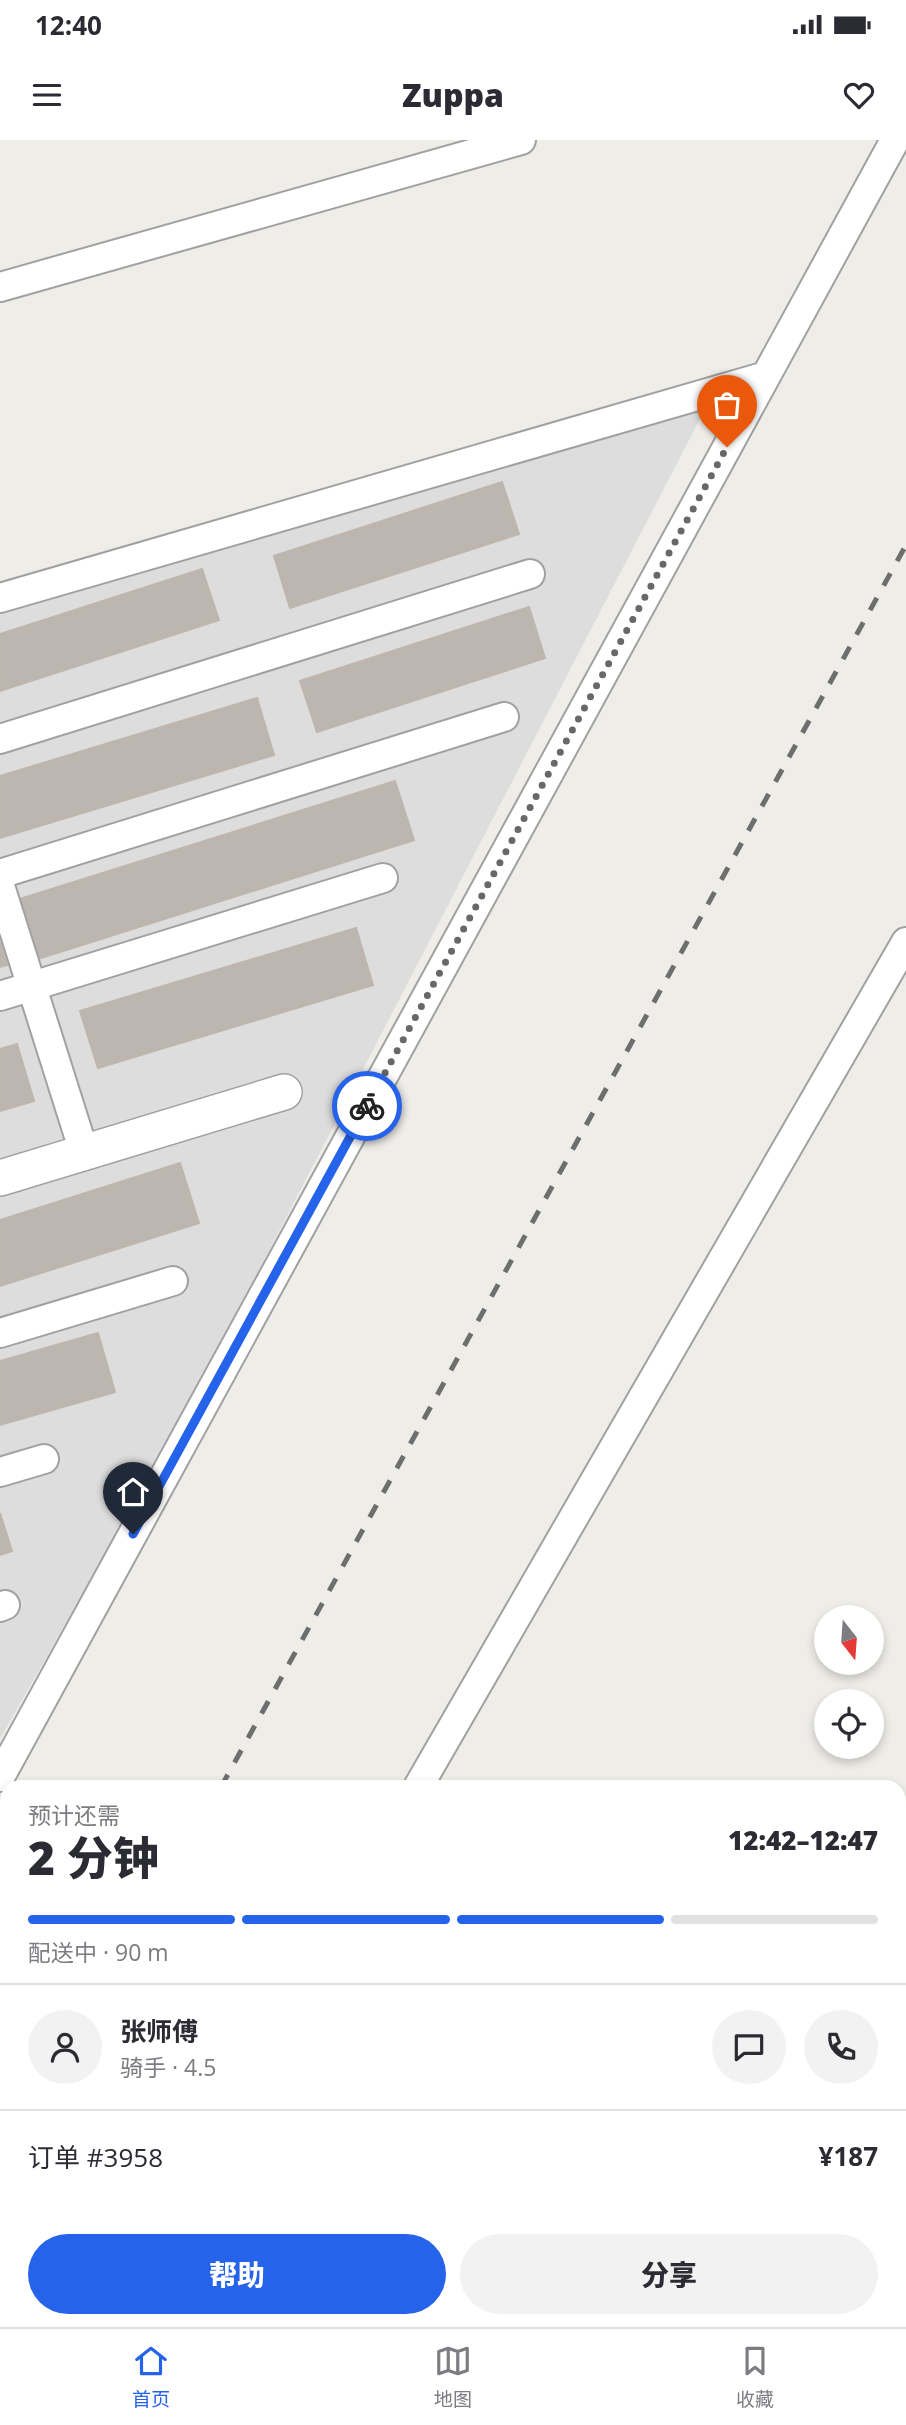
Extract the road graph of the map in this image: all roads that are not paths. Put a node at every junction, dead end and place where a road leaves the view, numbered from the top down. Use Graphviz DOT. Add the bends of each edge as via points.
graph roads {
  1 [pos="521,140"];
  2 [pos="895,140"];
  3 [pos="0,287"];
  4 [pos="766,376"];
  5 [pos="530,574"];
  6 [pos="0,598"];
  7 [pos="504,717"];
  8 [pos="0,739"];
  9 [pos="0,874"];
  10 [pos="383,878"];
  11 [pos="0,886"];
  12 [pos="906,942"];
  13 [pos="32,986"];
  14 [pos="0,996"];
  15 [pos="284,1092"];
  16 [pos="84,1152"];
  17 [pos="0,1178"];
  18 [pos="173,1281"];
  19 [pos="0,1333"];
  20 [pos="44,1459"];
  21 [pos="0,1472"];
  22 [pos="0,1777"];
  23 [pos="422,1780"];
  1 -- 3 [label="street"];
  2 -- 4 [label="street"];
  4 -- 6 [label="street"];
  4 -- 22 [label="street"];
  5 -- 8 [label="street"];
  7 -- 9 [label="street"];
  10 -- 13 [label="street"];
  11 -- 13 [label="street"];
  12 -- 23 [label="street"];
  13 -- 14 [label="street"];
  13 -- 16 [label="street"];
  15 -- 16 [label="street"];
  16 -- 17 [label="street"];
  18 -- 19 [label="street"];
  20 -- 21 [label="street"];
}
